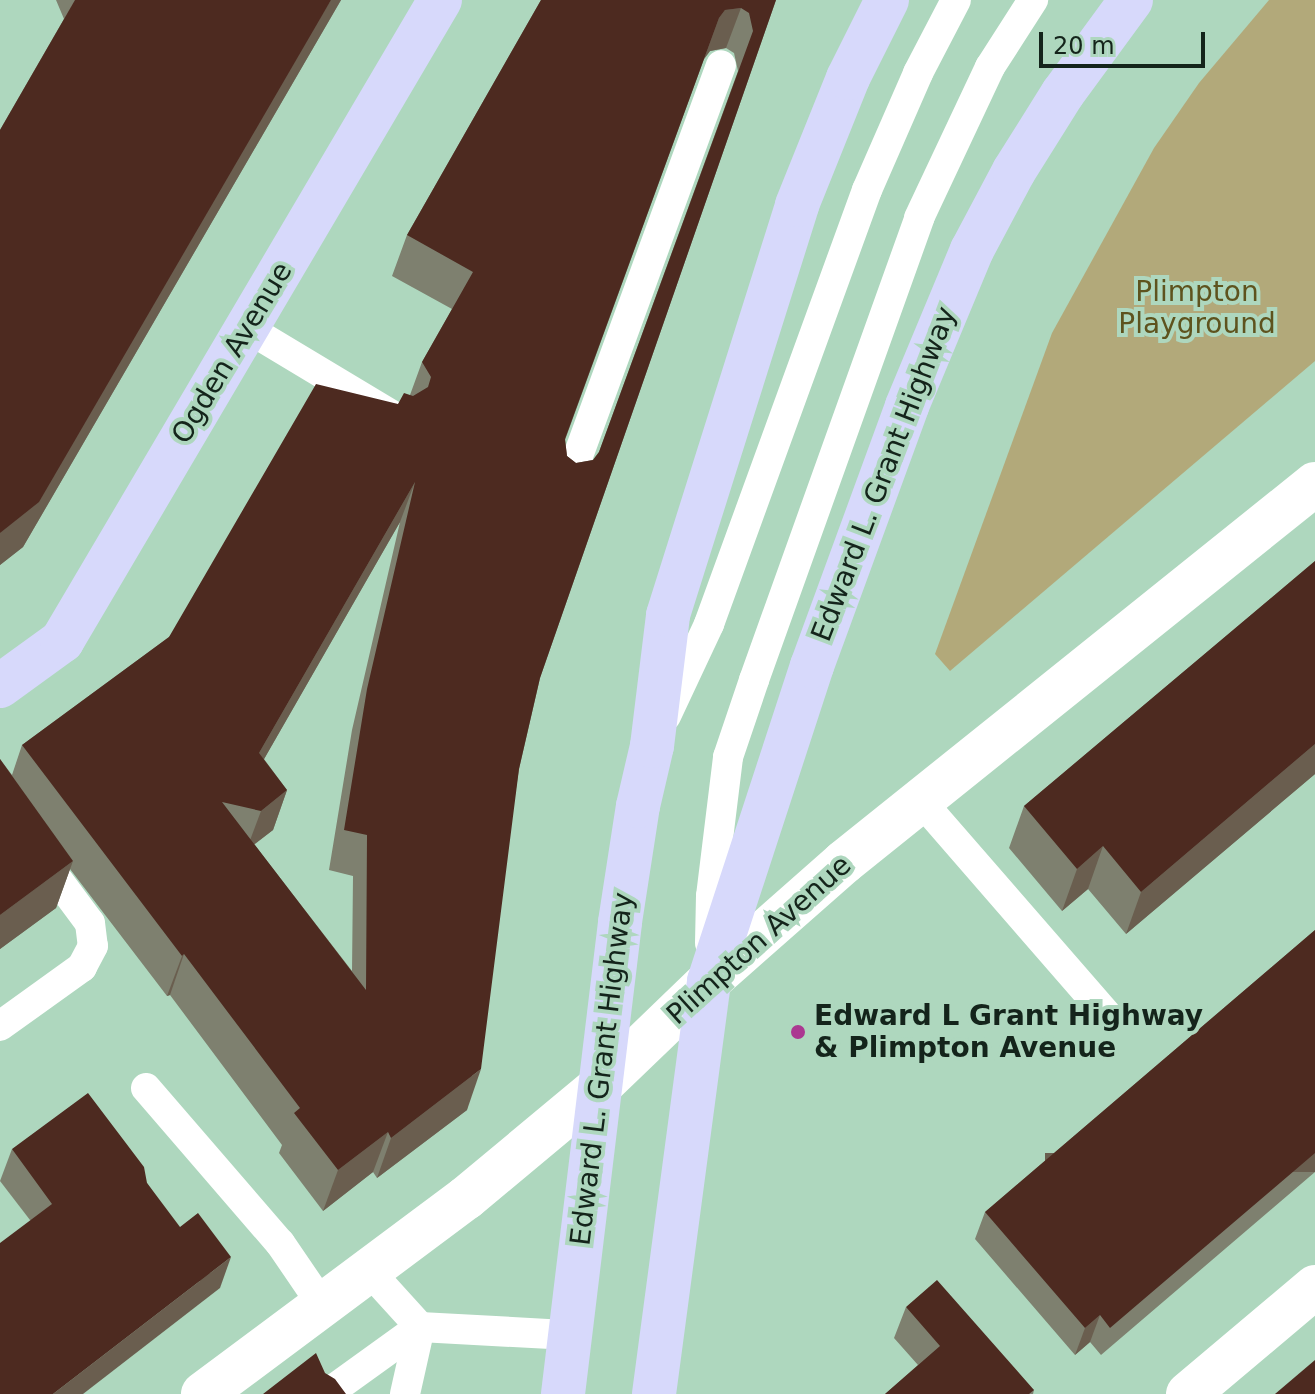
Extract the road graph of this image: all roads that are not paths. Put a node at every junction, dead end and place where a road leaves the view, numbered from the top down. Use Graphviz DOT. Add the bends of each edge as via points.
graph roads {
  1 [pos="440,0"];
  2 [pos="887,0"];
  3 [pos="956,0"];
  4 [pos="1033,0"];
  5 [pos="1131,0"];
  6 [pos="721,65"];
  7 [pos="247,328"];
  8 [pos="398,418"];
  9 [pos="1315,484"];
  10 [pos="567,486"];
  11 [pos="0,686"];
  12 [pos="652,746"];
  13 [pos="921,801"];
  14 [pos="0,802"];
  15 [pos="709,981"];
  16 [pos="1106,1014"];
  17 [pos="0,1026"];
  18 [pos="146,1088"];
  19 [pos="598,1088"];
  20 [pos="370,1272"];
  21 [pos="1315,1287"];
  22 [pos="323,1306"];
  23 [pos="420,1327"];
  24 [pos="570,1335"];
  25 [pos="203,1394"];
  26 [pos="327,1394"];
  27 [pos="405,1394"];
  28 [pos="563,1394"];
  29 [pos="654,1394"];
  30 [pos="1188,1394"];
  1 -- 7 [label="main road, Ogden Avenue"];
  2 -- 12 [label="main road, Edward L. Grant Highway" via="820,145 764,303 668,615"];
  3 -- 12 [label="lane, Edward L. Grant Highway" via="884,147 709,624"];
  4 -- 15 [label="lane, Edward L. Grant Highway" via="956,133 904,254 728,757 711,896"];
  5 -- 15 [label="main road, Edward L. Grant Highway" via="1014,171 950,298 817,651"];
  6 -- 10 [label="lane"];
  7 -- 8 [label="lane"];
  7 -- 11 [label="main road, Ogden Avenue" via="62,641"];
  9 -- 13 [label="street, Plimpton Avenue"];
  12 -- 19 [label="main road, Edward L. Grant Highway" via="627,867"];
  13 -- 15 [label="street, Plimpton Avenue"];
  13 -- 16 [label="lane"];
  14 -- 17 [label="lane" via="90,923 93,946 82,967"];
  15 -- 19 [label="street, Plimpton Avenue"];
  15 -- 29 [label="main road, Edward L. Grant Highway"];
  18 -- 22 [label="lane" via="280,1243"];
  19 -- 20 [label="street, Plimpton Avenue"];
  19 -- 24 [label="main road, Edward L. Grant Highway"];
  20 -- 22 [label="street, Plimpton Avenue"];
  20 -- 23 [label="lane"];
  21 -- 30 [label="street"];
  22 -- 25 [label="street, Plimpton Avenue"];
  23 -- 24 [label="lane"];
  23 -- 26 [label="lane"];
  23 -- 27 [label="lane"];
  24 -- 28 [label="main road, Edward L. Grant Highway"];
}
